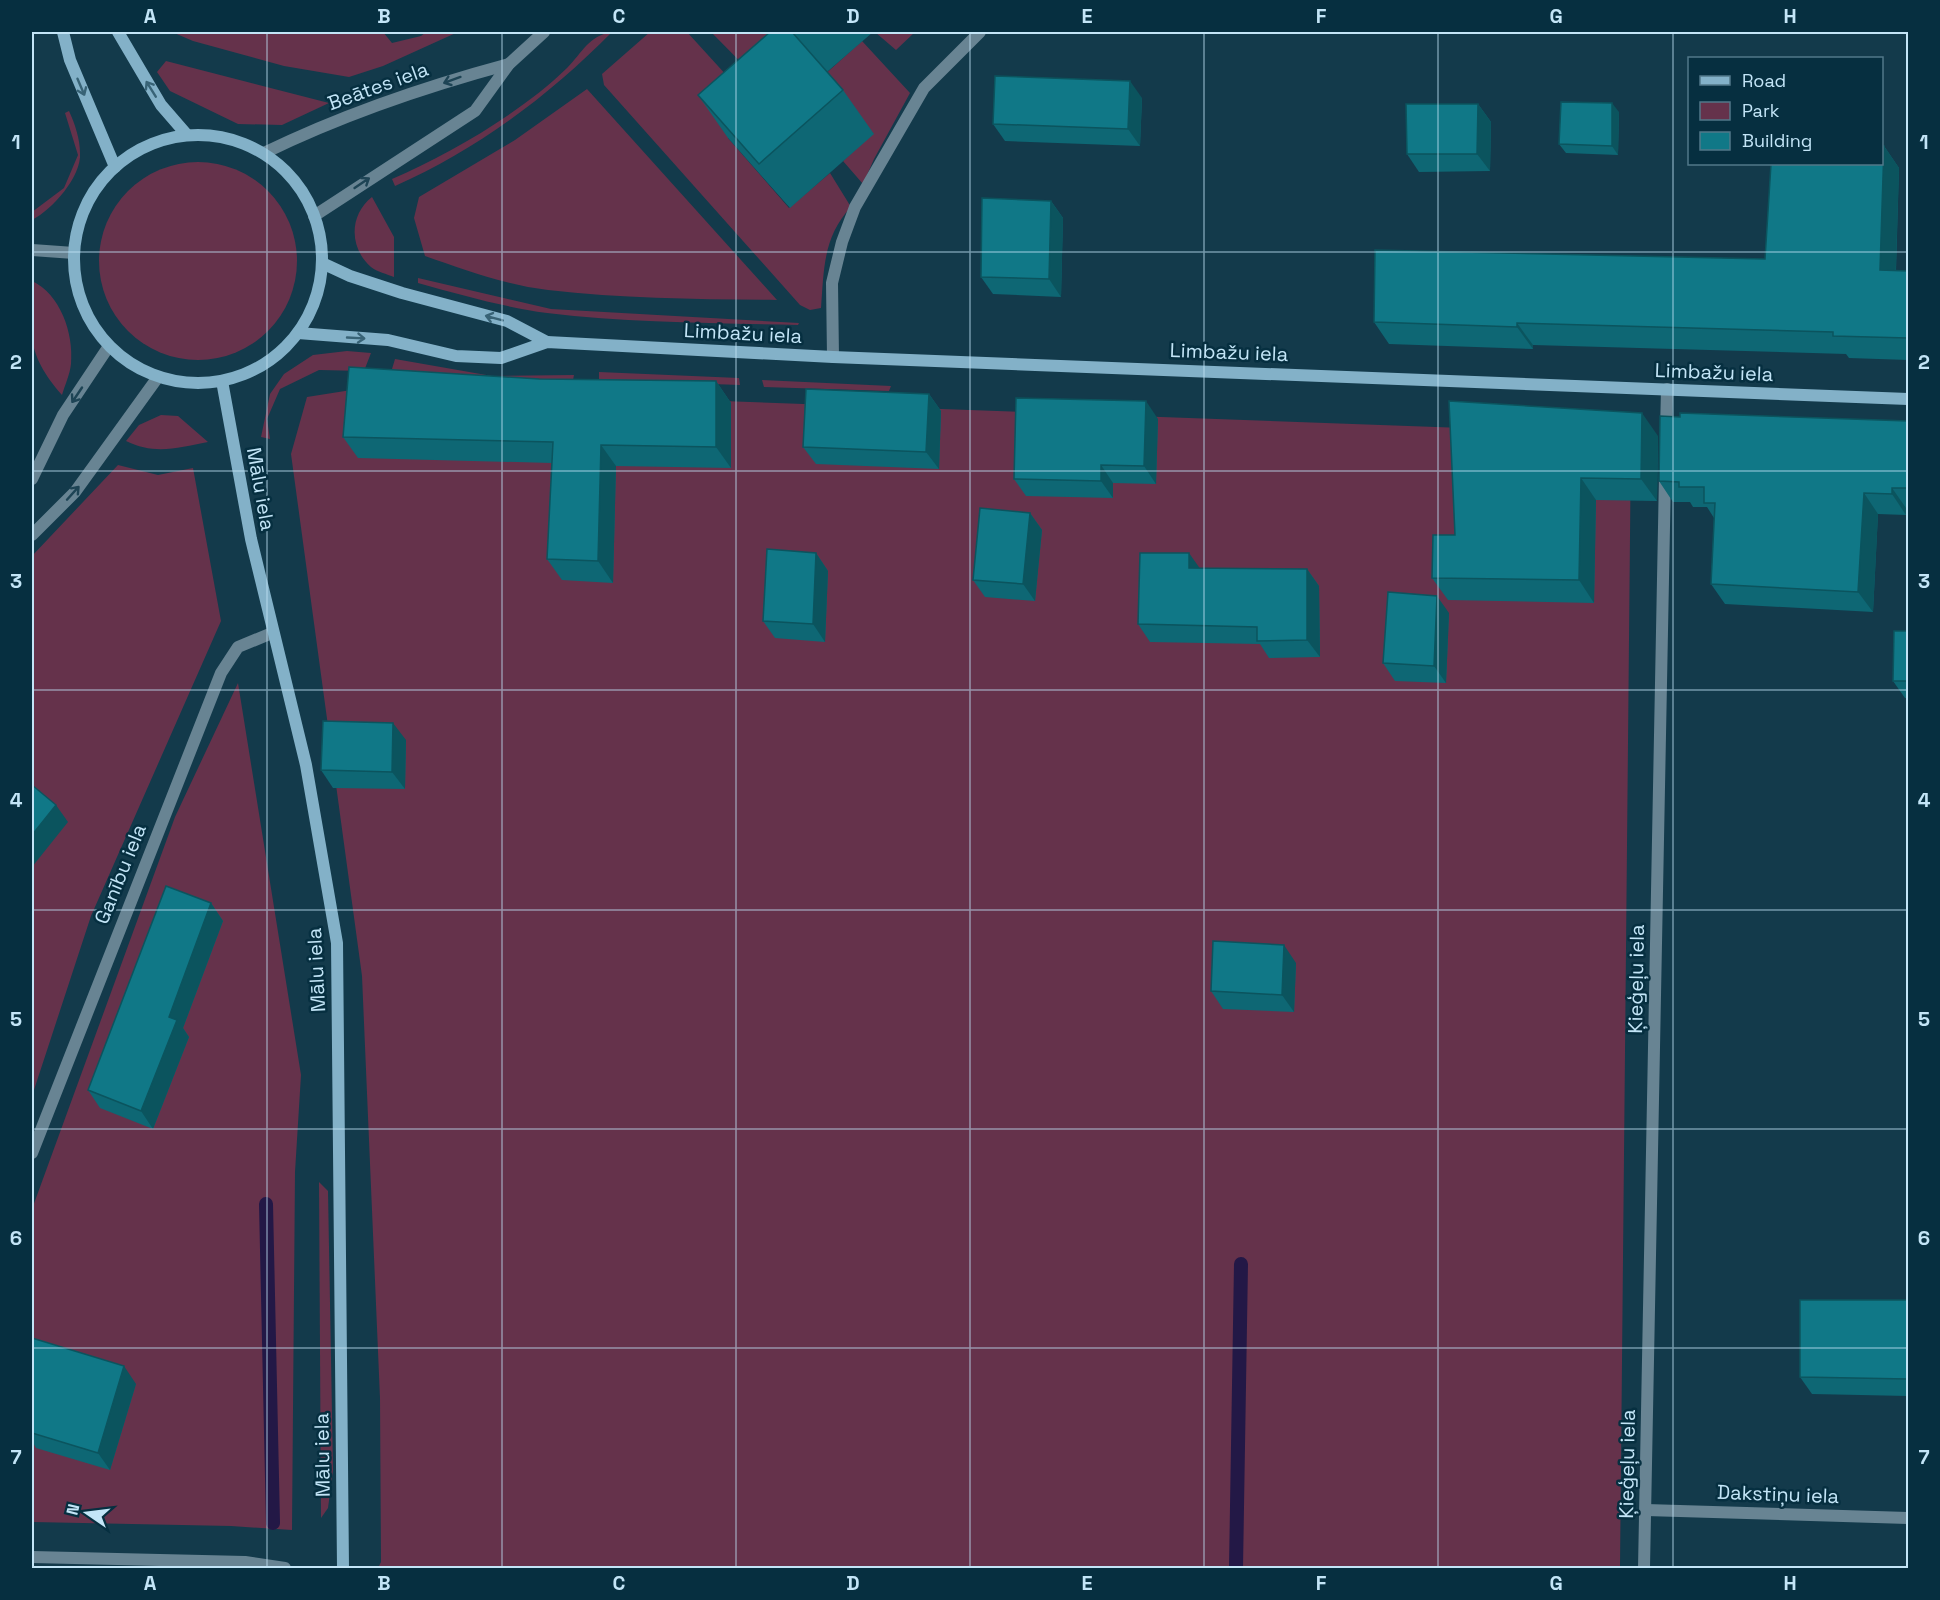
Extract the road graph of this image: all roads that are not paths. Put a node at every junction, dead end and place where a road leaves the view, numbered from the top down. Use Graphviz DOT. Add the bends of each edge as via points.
graph roads {
  1 [pos="63,32"];
  2 [pos="118,32"];
  3 [pos="544,32"];
  4 [pos="980,32"];
  5 [pos="509,64"];
  6 [pos="187,135"];
  7 [pos="264,153"];
  8 [pos="115,166"];
  9 [pos="314,216"];
  10 [pos="32,250"];
  11 [pos="74,253"];
  12 [pos="322,262"];
  13 [pos="298,333"];
  14 [pos="547,342"];
  15 [pos="109,346"];
  16 [pos="832,357"];
  17 [pos="158,377"];
  18 [pos="222,381"];
  19 [pos="1667,389"];
  20 [pos="1908,399"];
  21 [pos="32,479"];
  22 [pos="32,535"];
  23 [pos="272,633"];
  24 [pos="32,1153"];
  25 [pos="1646,1510"];
  26 [pos="1908,1518"];
  27 [pos="32,1557"];
  28 [pos="285,1569"];
  29 [pos="343,1569"];
  30 [pos="1644,1569"];
  1 -- 8 [label="main road, one-way" via="69,60"];
  6 -- 2 [label="main road, one-way" via="160,105"];
  3 -- 5 [label="street, Beātes iela"];
  4 -- 16 [label="street" via="924,88 855,207 832,284"];
  5 -- 7 [label="street, Beātes iela, one-way" via="463,76 307,132"];
  9 -- 5 [label="street, Beātes iela, one-way" via="475,111"];
  6 -- 7 [label="main road" via="214,135"];
  6 -- 8 [label="main road" via="162,140"];
  7 -- 9 [label="main road" via="302,191"];
  8 -- 11 [label="main road" via="93,191 79,221"];
  9 -- 12 [label="main road"];
  10 -- 11 [label="street"];
  11 -- 15 [label="main road" via="77,287 89,319"];
  12 -- 13 [label="main road" via="311,311"];
  14 -- 12 [label="main road, Limbažu iela, one-way" via="507,321 402,293"];
  13 -- 14 [label="main road, Limbažu iela, one-way" via="388,340 456,356 501,358"];
  13 -- 18 [label="main road" via="276,355 251,371"];
  14 -- 16 [label="main road, Limbažu iela"];
  15 -- 17 [label="main road"];
  15 -- 21 [label="street, one-way" via="63,415"];
  16 -- 19 [label="main road, Limbažu iela"];
  17 -- 18 [label="main road" via="190,383"];
  22 -- 17 [label="street, one-way" via="75,492"];
  18 -- 23 [label="main road, Mālu iela"];
  19 -- 20 [label="main road, Limbažu iela"];
  19 -- 25 [label="street, Ķieģeļu iela"];
  23 -- 24 [label="street, Ganību iela" via="238,647 221,673"];
  23 -- 29 [label="main road, Mālu iela" via="306,765 337,943"];
  25 -- 26 [label="street, Dakstiņu iela"];
  25 -- 30 [label="street, Ķieģeļu iela"];
  27 -- 28 [label="street" via="245,1562"];
}
